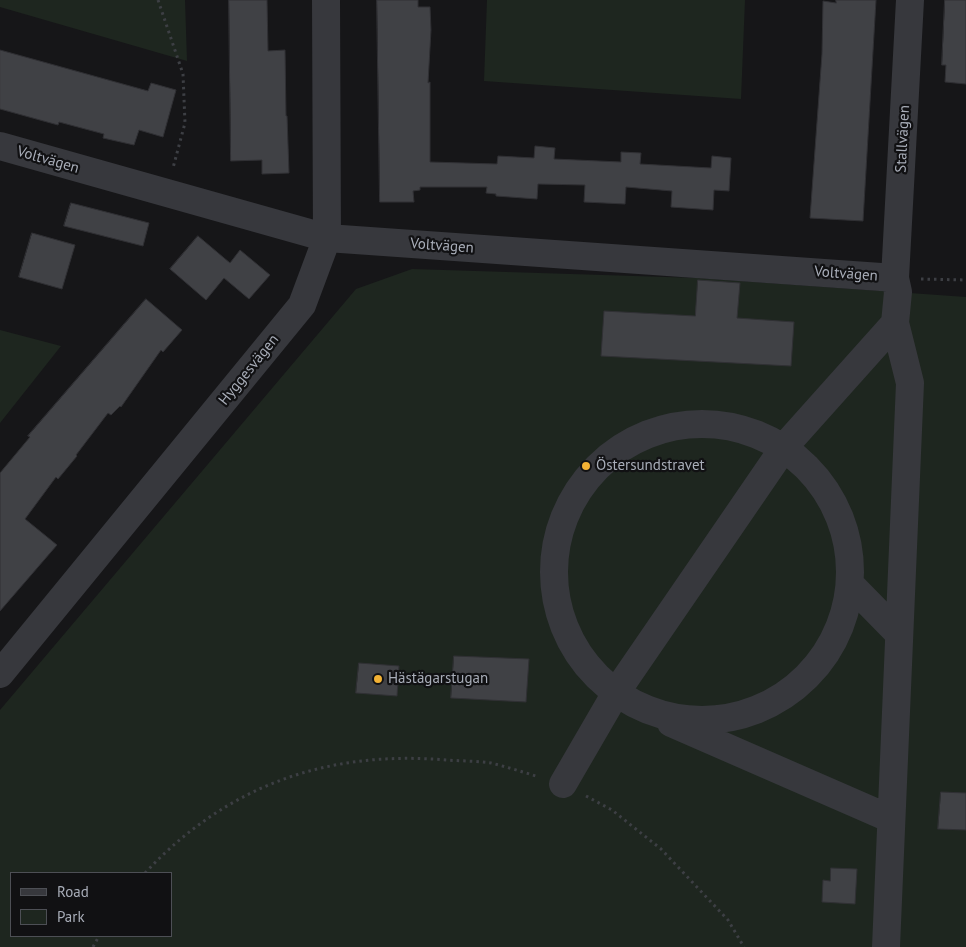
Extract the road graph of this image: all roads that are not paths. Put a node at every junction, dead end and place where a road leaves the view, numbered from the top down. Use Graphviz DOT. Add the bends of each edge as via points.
graph roads {
  1 [pos="326,0"];
  2 [pos="910,0"];
  3 [pos="0,146"];
  4 [pos="327,238"];
  5 [pos="895,278"];
  6 [pos="895,323"];
  7 [pos="785,446"];
  8 [pos="852,586"];
  9 [pos="899,634"];
  10 [pos="0,674"];
  11 [pos="617,690"];
  12 [pos="660,718"];
  13 [pos="563,784"];
  14 [pos="891,819"];
  15 [pos="886,947"];
  1 -- 4 [label="street, Hyggesvägen"];
  2 -- 5 [label="street, Stallvägen"];
  3 -- 4 [label="street, Voltvägen"];
  4 -- 5 [label="street, Voltvägen"];
  4 -- 10 [label="street, Hyggesvägen" via="302,305"];
  5 -- 6 [label="street, Stallvägen" via="898,292"];
  6 -- 7 [label="street"];
  6 -- 9 [label="street, Stallvägen" via="910,383"];
  7 -- 8 [label="street" via="828,492 848,537"];
  7 -- 11 [label="street"];
  7 -- 11 [label="street" via="753,432 706,423 659,430 616,450 582,484 560,527 552,574 560,621 583,663"];
  8 -- 9 [label="street"];
  8 -- 12 [label="street" via="838,636 808,679 766,708 717,719"];
  9 -- 14 [label="street, Stallvägen"];
  11 -- 12 [label="street"];
  11 -- 13 [label="street"];
  12 -- 14 [label="street"];
  14 -- 15 [label="street, Stallvägen"];
}
